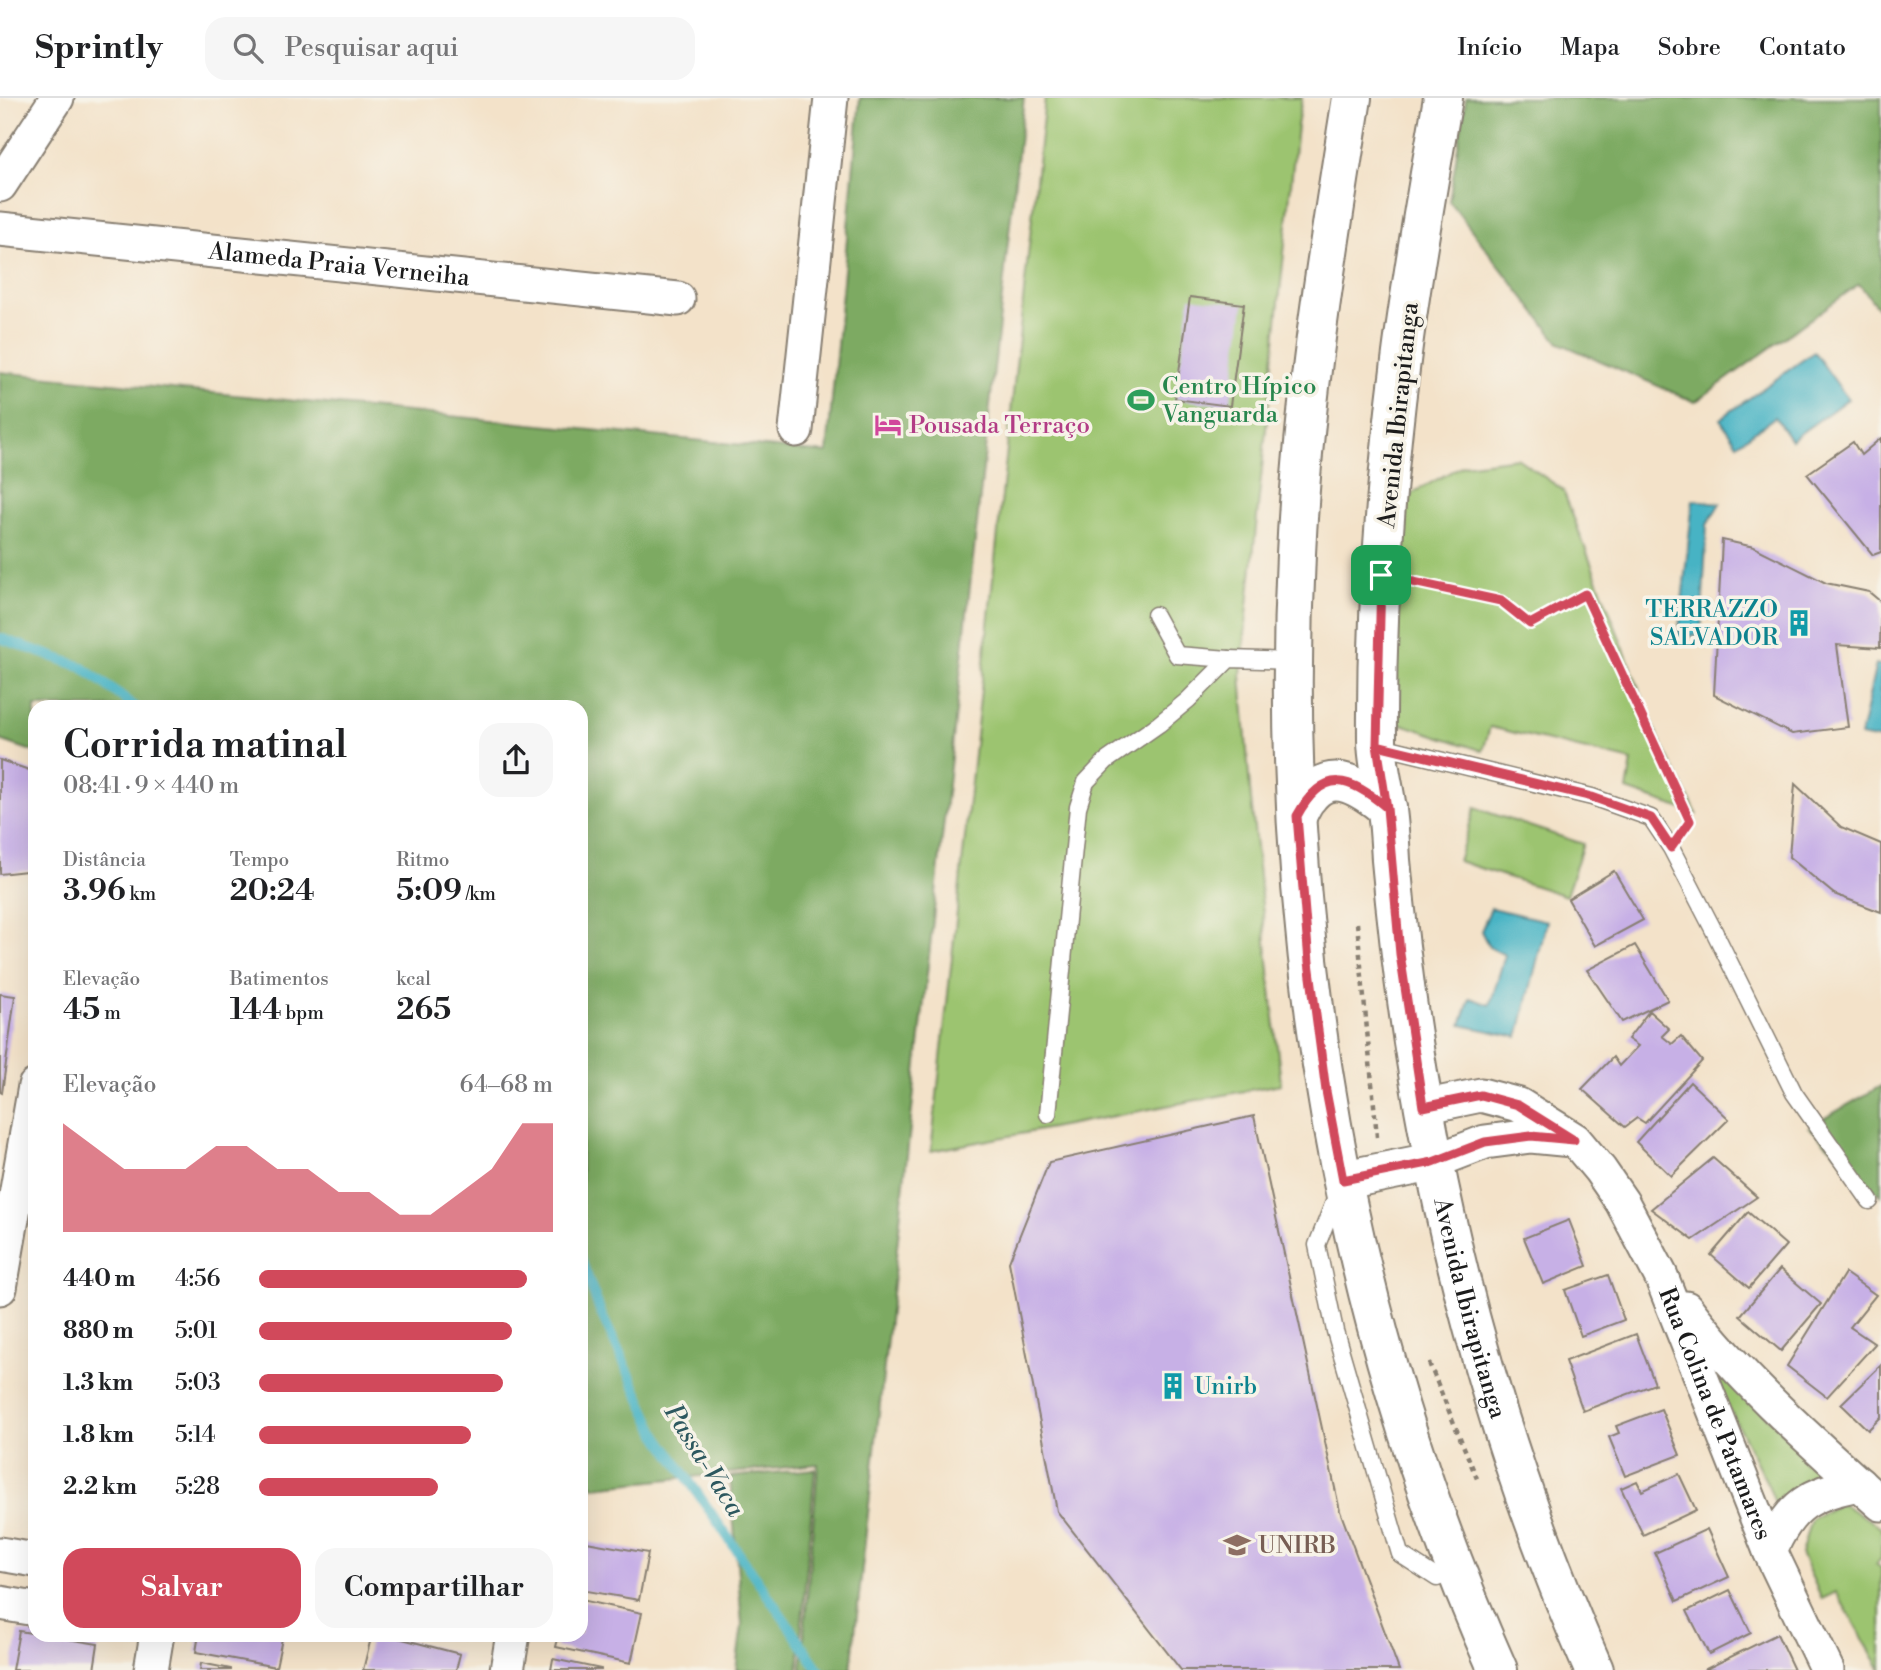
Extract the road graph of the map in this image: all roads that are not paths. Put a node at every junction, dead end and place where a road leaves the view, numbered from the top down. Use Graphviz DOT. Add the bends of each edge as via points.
graph roads {
  1 [pos="57,98"];
  2 [pos="831,98"];
  3 [pos="1352,98"];
  4 [pos="1443,98"];
  5 [pos="0,184"];
  6 [pos="0,229"];
  7 [pos="678,299"];
  8 [pos="796,430"];
  9 [pos="1155,615"];
  10 [pos="1229,659"];
  11 [pos="1293,661"];
  12 [pos="1377,745"];
  13 [pos="1387,808"];
  14 [pos="1297,816"];
  15 [pos="1423,1107"];
  16 [pos="1048,1114"];
  17 [pos="28,1126"];
  18 [pos="1574,1140"];
  19 [pos="1433,1162"];
  20 [pos="1343,1180"];
  21 [pos="1870,1201"];
  22 [pos="1661,1276"];
  23 [pos="0,1288"];
  24 [pos="1870,1494"];
  25 [pos="1770,1551"];
  26 [pos="0,1554"];
  27 [pos="28,1559"];
  28 [pos="0,1603"];
  29 [pos="28,1608"];
  30 [pos="155,1642"];
  31 [pos="512,1642"];
  32 [pos="150,1670"];
  33 [pos="507,1670"];
  34 [pos="1498,1670"];
  35 [pos="1594,1670"];
  36 [pos="1827,1670"];
  1 -- 5 [label="street"];
  2 -- 8 [label="street"];
  3 -- 11 [label="main road" via="1303,452"];
  4 -- 12 [label="main road, Avenida Ibirapitanga" via="1401,358 1390,457 1381,575"];
  6 -- 7 [label="street, Alameda Praia Verneiha"];
  9 -- 10 [label="lane" via="1177,655"];
  10 -- 11 [label="lane"];
  10 -- 16 [label="lane" via="1188,700 1106,761 1086,782 1078,807"];
  11 -- 14 [label="main road"];
  12 -- 13 [label="main road, Avenida Ibirapitanga"];
  12 -- 21 [label="lane" via="1604,801 1651,818 1671,848 1794,1093"];
  13 -- 14 [label="main road" via="1345,782 1316,788"];
  13 -- 15 [label="main road, Avenida Ibirapitanga" via="1400,954"];
  14 -- 20 [label="main road" via="1309,962"];
  15 -- 18 [label="street, Rua Colina de Patamares" via="1481,1095 1518,1105"];
  15 -- 19 [label="main road, Avenida Ibirapitanga"];
  17 -- 23 [label="street"];
  18 -- 19 [label="street" via="1531,1136 1485,1142"];
  18 -- 22 [label="street, Rua Colina de Patamares" via="1622,1202"];
  19 -- 20 [label="main road"];
  19 -- 35 [label="main road, Avenida Ibirapitanga" via="1472,1329 1538,1531"];
  20 -- 34 [label="main road" via="1386,1362 1425,1484"];
  22 -- 24 [label="street, Rua Colina de Patamares" via="1749,1383"];
  22 -- 25 [label="street, Rua Colina de Patamares"];
  24 -- 25 [label="street, Rua Colina de Patamares" via="1834,1489 1794,1510"];
  25 -- 36 [label="street, Rua Colina de Patamares"];
  26 -- 27 [label="street"];
  28 -- 29 [label="street"];
  30 -- 32 [label="street"];
  31 -- 33 [label="street"];
}
